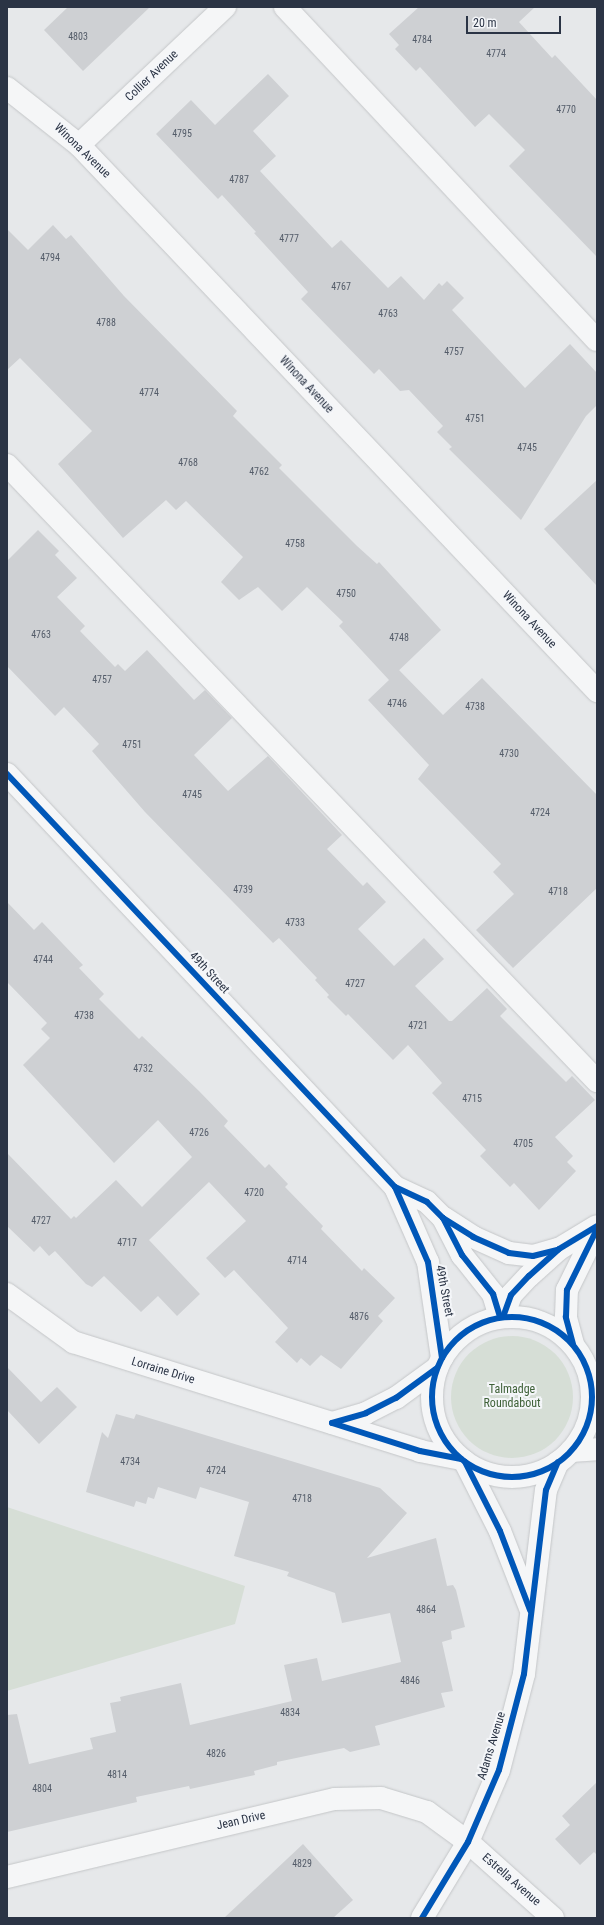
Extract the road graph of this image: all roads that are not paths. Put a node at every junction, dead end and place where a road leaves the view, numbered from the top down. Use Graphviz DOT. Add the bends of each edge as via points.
graph roads {
  1 [pos="225,7"];
  2 [pos="285,7"];
  3 [pos="7,88"];
  4 [pos="79,145"];
  5 [pos="597,340"];
  6 [pos="7,465"];
  7 [pos="597,691"];
  8 [pos="7,774"];
  9 [pos="597,1081"];
  10 [pos="395,1187"];
  11 [pos="443,1218"];
  12 [pos="597,1226"];
  13 [pos="597,1229"];
  14 [pos="559,1249"];
  15 [pos="7,1294"];
  16 [pos="502,1317"];
  17 [pos="573,1344"];
  18 [pos="440,1363"];
  19 [pos="592,1372"];
  20 [pos="332,1423"];
  21 [pos="597,1449"];
  22 [pos="565,1457"];
  23 [pos="463,1461"];
  24 [pos="531,1611"];
  25 [pos="468,1842"];
  26 [pos="7,1877"];
  27 [pos="422,1918"];
  28 [pos="553,1918"];
  1 -- 4 [label="street, Collier Avenue"];
  2 -- 5 [label="street"];
  3 -- 4 [label="street, Winona Avenue"];
  4 -- 7 [label="street, Winona Avenue"];
  6 -- 9 [label="street"];
  8 -- 10 [label="street, 49th Street"];
  10 -- 11 [label="street, 49th Street" via="428,1202"];
  10 -- 18 [label="street, 49th Street" via="428,1262"];
  11 -- 14 [label="street" via="473,1237 509,1253 533,1256"];
  11 -- 16 [label="street, 49th Street" via="462,1255 493,1294"];
  12 -- 14 [label="street"];
  13 -- 17 [label="street" via="566,1290 566,1317"];
  14 -- 16 [label="street" via="511,1295"];
  15 -- 20 [label="street, Lorraine Drive" via="73,1342"];
  16 -- 17 [label="street" via="542,1322"];
  16 -- 18 [label="street" via="477,1325 457,1338"];
  17 -- 19 [label="street, Adams Avenue"];
  18 -- 20 [label="street" via="396,1398 366,1413"];
  18 -- 23 [label="street" via="432,1388 432,1408 437,1427"];
  19 -- 22 [label="street, Adams Avenue" via="591,1411 584,1432"];
  20 -- 23 [label="street, Lorraine Drive" via="420,1451"];
  21 -- 22 [label="street"];
  22 -- 23 [label="street" via="540,1472 521,1477 482,1472"];
  22 -- 24 [label="street, Adams Avenue" via="546,1490"];
  23 -- 24 [label="street, Adams Avenue" via="503,1537"];
  24 -- 25 [label="street, Adams Avenue" via="524,1674 499,1770"];
  25 -- 26 [label="street, Jean Drive" via="427,1812 404,1804 381,1798 335,1799"];
  25 -- 27 [label="street, Adams Avenue"];
  25 -- 28 [label="street, Estrella Avenue"];
}
